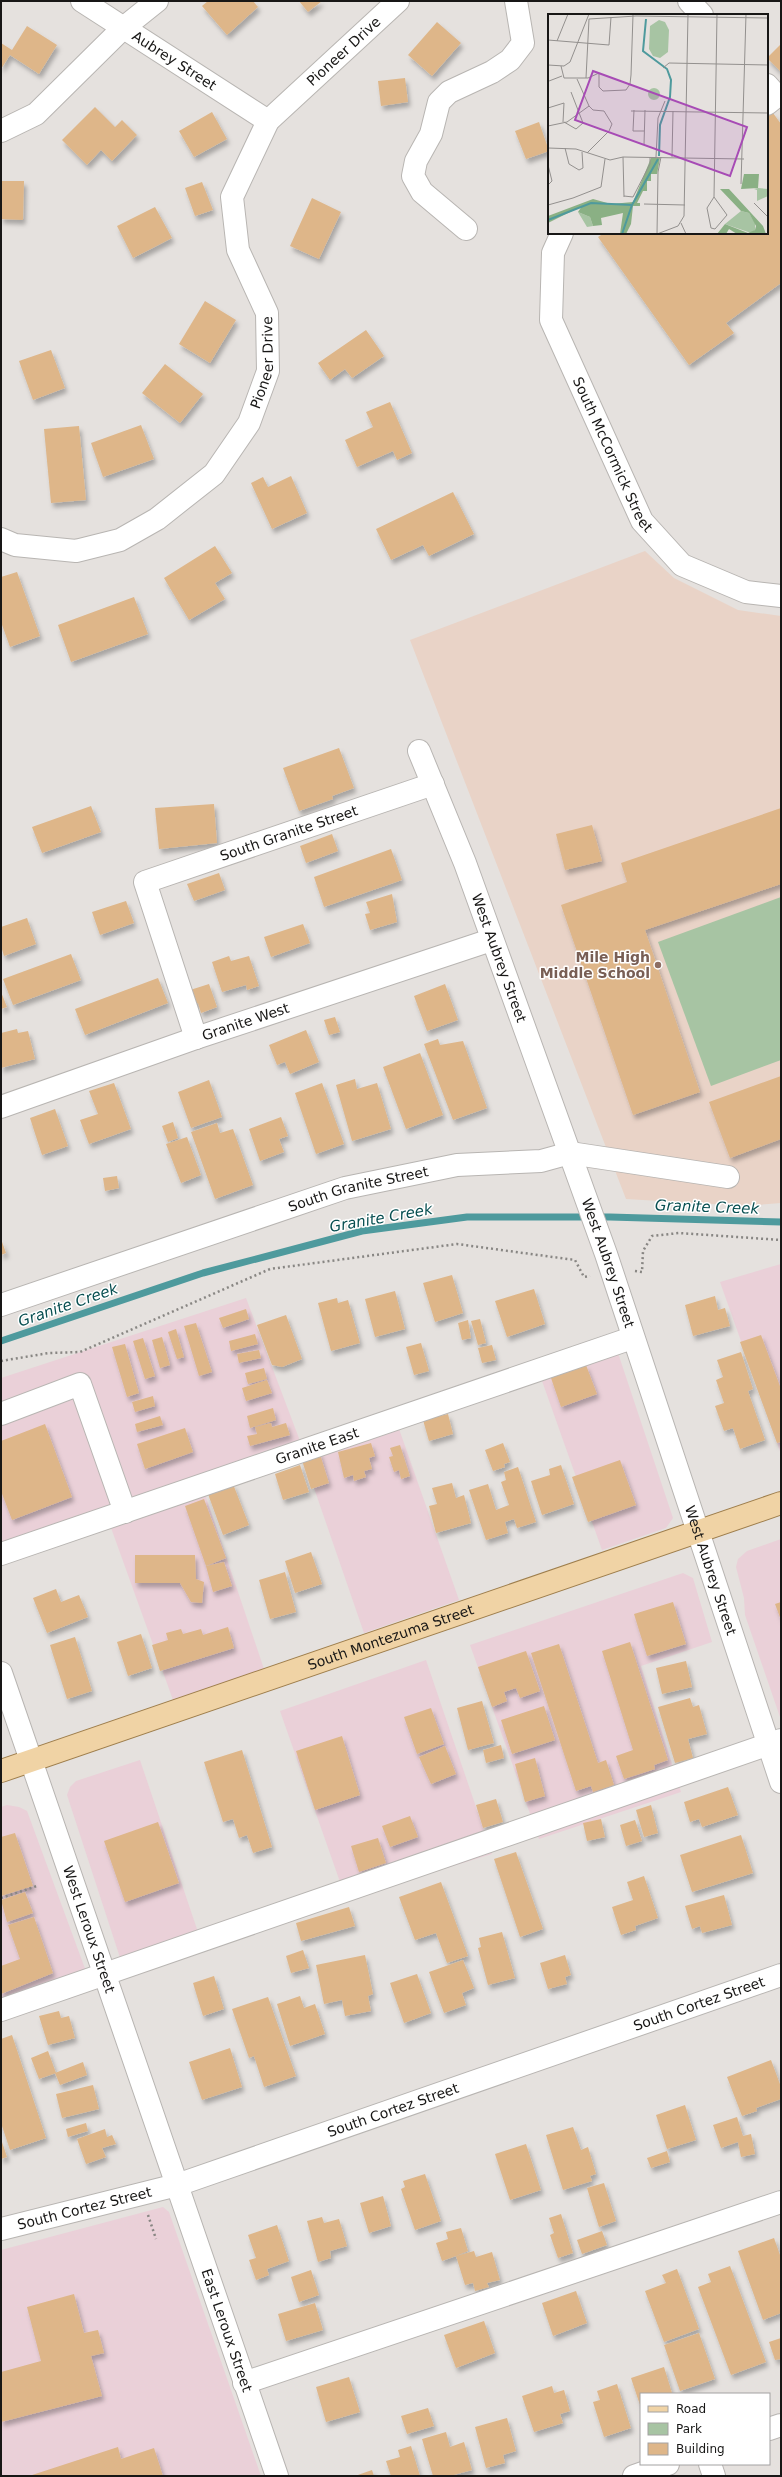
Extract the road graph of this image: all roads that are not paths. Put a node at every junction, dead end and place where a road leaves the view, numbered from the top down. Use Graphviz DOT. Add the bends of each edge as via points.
graph roads {
  1 [pos="82,1"];
  2 [pos="157,1"];
  3 [pos="398,1"];
  4 [pos="516,1"];
  5 [pos="689,1"];
  6 [pos="701,14"];
  7 [pos="122,29"];
  8 [pos="768,87"];
  9 [pos="768,103"];
  10 [pos="268,121"];
  11 [pos="1,131"];
  12 [pos="466,229"];
  13 [pos="562,234"];
  14 [pos="1,539"];
  15 [pos="781,596"];
  16 [pos="419,751"];
  17 [pos="433,784"];
  18 [pos="491,940"];
  19 [pos="196,1038"];
  20 [pos="1,1107"];
  21 [pos="570,1154"];
  22 [pos="728,1178"];
  23 [pos="1,1305"];
  24 [pos="632,1338"];
  25 [pos="1,1414"];
  26 [pos="781,1503"];
  27 [pos="125,1512"];
  28 [pos="697,1532"];
  29 [pos="1,1554"];
  30 [pos="1,1673"];
  31 [pos="775,1742"];
  32 [pos="32,1760"];
  33 [pos="1,1771"];
  34 [pos="781,1782"];
  35 [pos="105,1974"];
  36 [pos="781,1975"];
  37 [pos="1,2010"];
  38 [pos="177,2185"];
  39 [pos="781,2202"];
  40 [pos="1,2229"];
  41 [pos="244,2383"];
  42 [pos="781,2425"];
  43 [pos="770,2429"];
  44 [pos="665,2465"];
  45 [pos="710,2465"];
  46 [pos="277,2476"];
  47 [pos="634,2476"];
  48 [pos="714,2476"];
  1 -- 7 [label="street, Aubrey Street"];
  2 -- 7 [label="street"];
  3 -- 10 [label="street, Pioneer Drive"];
  4 -- 12 [label="street" via="523,43 510,60 492,72 450,92 439,102 431,134 416,161 413,176 422,192"];
  5 -- 6 [label="street"];
  7 -- 10 [label="street, Aubrey Street"];
  7 -- 11 [label="street" via="36,114"];
  8 -- 9 [label="street" via="777,96"];
  10 -- 14 [label="street, Pioneer Drive" via="232,197 238,250 267,312 268,370 249,423 214,474 157,519 120,540 76,551 15,545"];
  13 -- 15 [label="street, South McCormick Street" via="553,253 551,320 642,521 682,565 746,592"];
  16 -- 17 [label="street, West Aubrey Street"];
  17 -- 18 [label="street, West Aubrey Street" via="465,863"];
  17 -- 19 [label="street, South Granite Street" via="145,882"];
  18 -- 19 [label="street, Granite West"];
  18 -- 21 [label="street, West Aubrey Street"];
  19 -- 20 [label="street, Granite West"];
  21 -- 22 [label="street, South Granite Street"];
  21 -- 23 [label="street, South Granite Street" via="541,1161 457,1165 345,1188"];
  21 -- 24 [label="street, West Aubrey Street" via="606,1254"];
  24 -- 27 [label="street, Granite East"];
  24 -- 28 [label="street, West Aubrey Street"];
  25 -- 27 [label="street" via="80,1384"];
  26 -- 28 [label="main road, South Montezuma Street"];
  27 -- 29 [label="street, Granite East"];
  28 -- 31 [label="street, West Aubrey Street"];
  28 -- 32 [label="main road, South Montezuma Street"];
  30 -- 32 [label="street, West Leroux Street"];
  31 -- 34 [label="street, West Aubrey Street"];
  31 -- 35 [label="street"];
  32 -- 33 [label="main road, South Montezuma Street"];
  32 -- 35 [label="street, West Leroux Street"];
  35 -- 37 [label="street"];
  35 -- 38 [label="street, West Leroux Street"];
  36 -- 38 [label="street, South Cortez Street"];
  38 -- 40 [label="street, South Cortez Street"];
  38 -- 41 [label="street, East Leroux Street"];
  39 -- 41 [label="street"];
  41 -- 46 [label="street, East Leroux Street"];
  42 -- 43 [label="street"];
  44 -- 47 [label="street"];
  45 -- 48 [label="street"];
}
